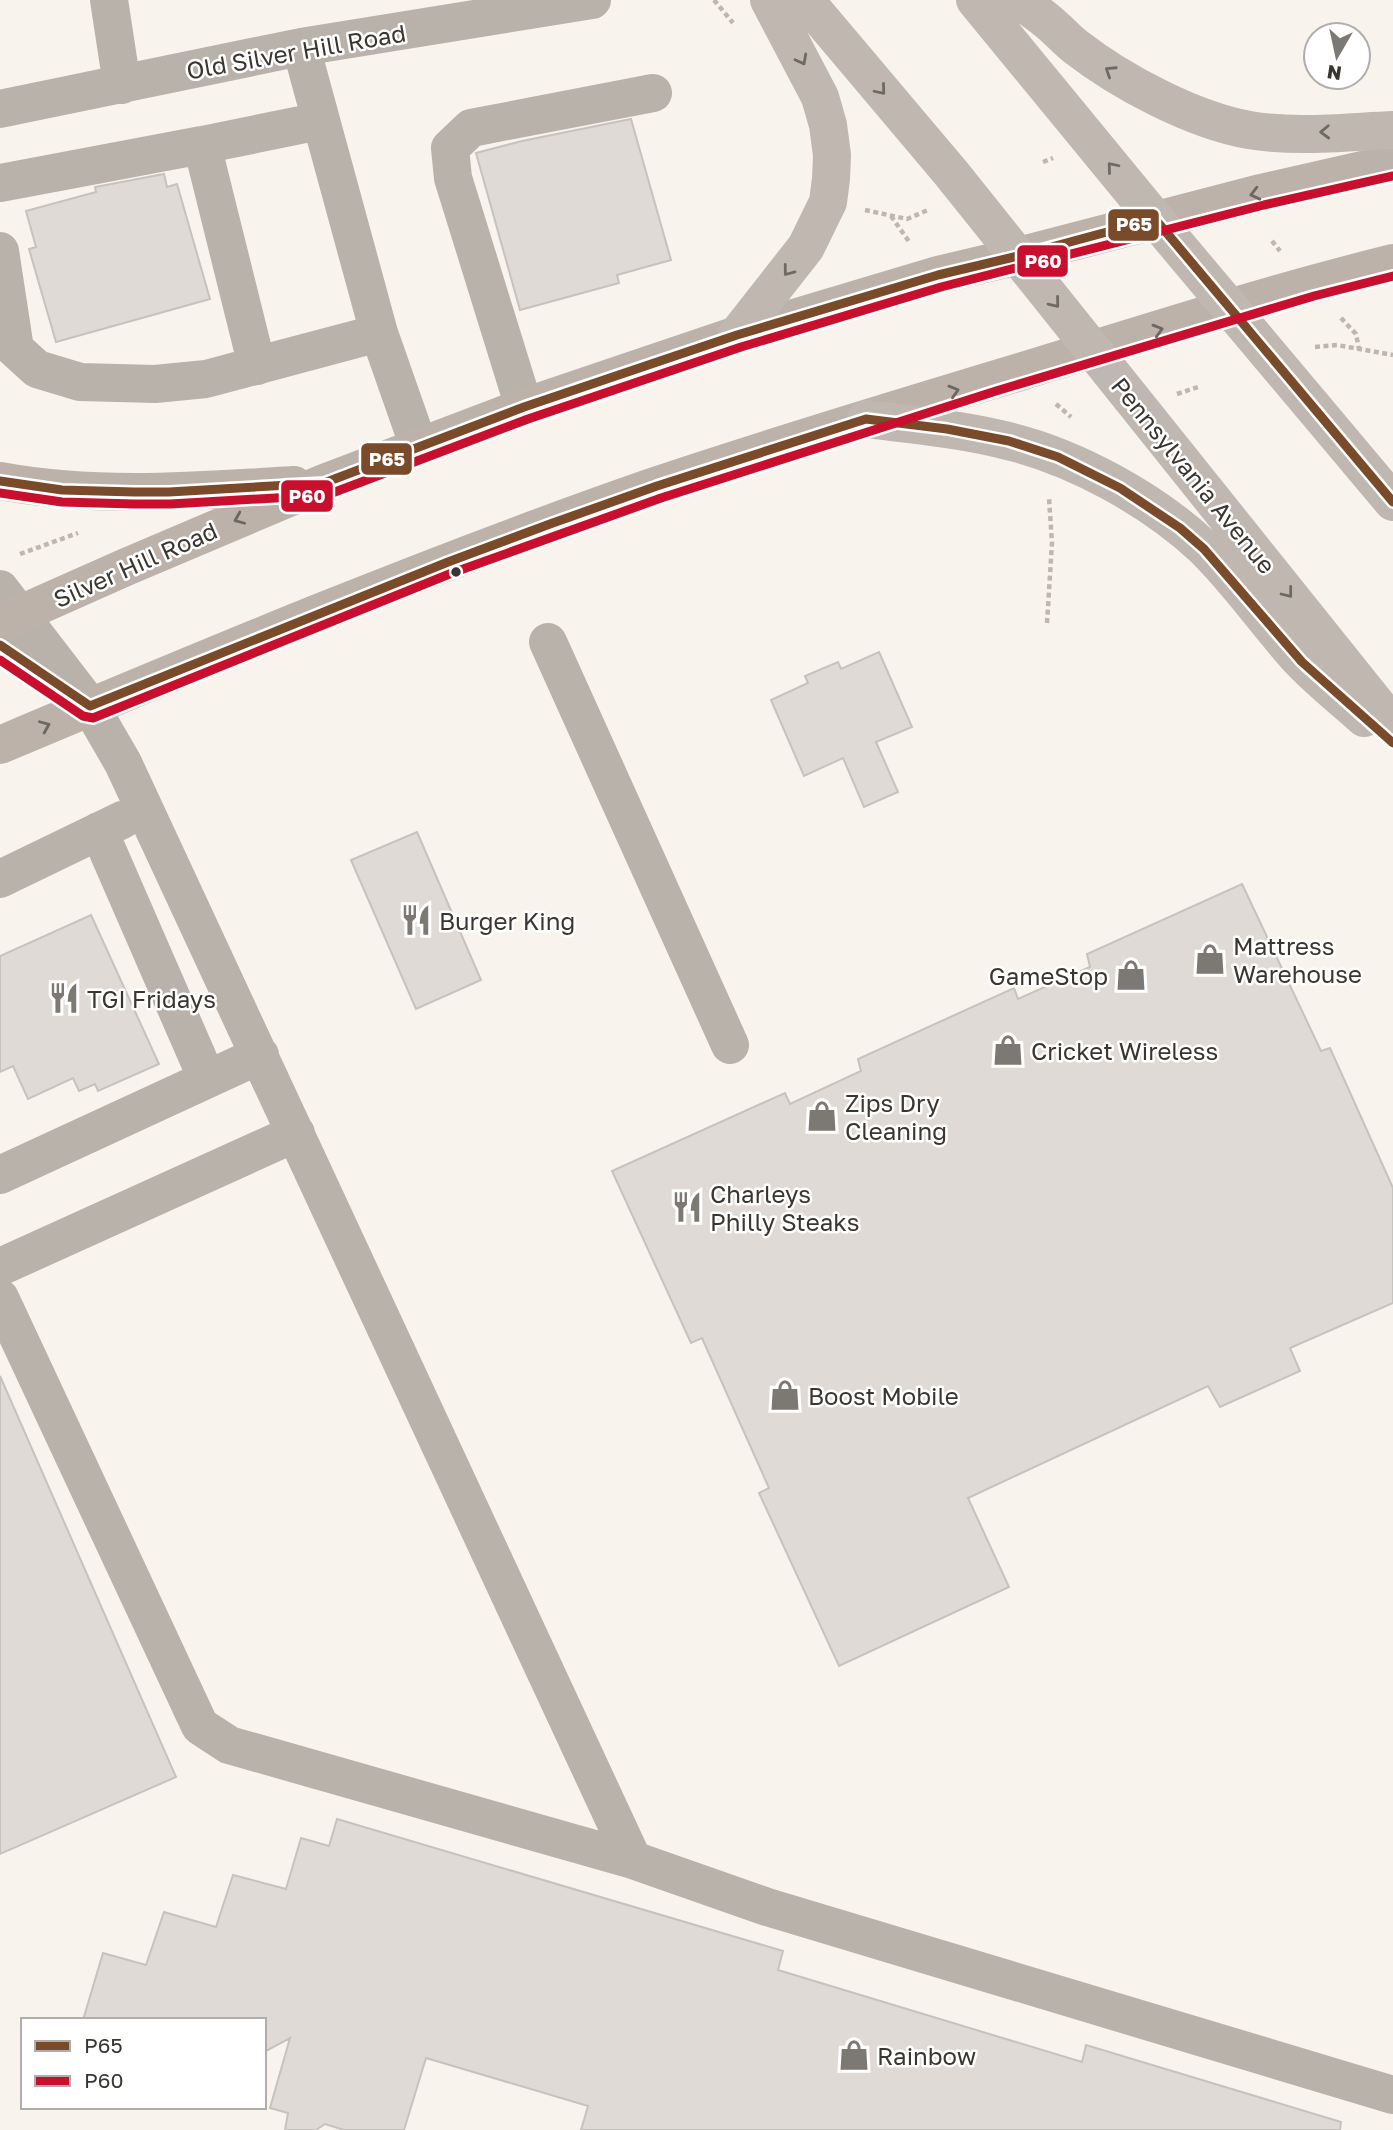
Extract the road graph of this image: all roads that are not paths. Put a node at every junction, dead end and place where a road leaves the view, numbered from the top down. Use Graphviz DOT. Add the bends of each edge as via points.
graph roads {
  1 [pos="109,0"];
  2 [pos="592,0"];
  3 [pos="769,0"];
  4 [pos="805,0"];
  5 [pos="975,0"];
  6 [pos="1018,0"];
  7 [pos="301,47"];
  8 [pos="122,85"];
  9 [pos="653,93"];
  10 [pos="0,109"];
  11 [pos="320,121"];
  12 [pos="1393,130"];
  13 [pos="202,145"];
  14 [pos="1393,163"];
  15 [pos="0,183"];
  16 [pos="1155,219"];
  17 [pos="0,251"];
  18 [pos="1018,256"];
  19 [pos="1393,263"];
  20 [pos="1230,308"];
  21 [pos="379,333"];
  22 [pos="737,335"];
  23 [pos="1093,349"];
  24 [pos="257,366"];
  25 [pos="524,407"];
  26 [pos="866,419"];
  27 [pos="419,447"];
  28 [pos="0,481"];
  29 [pos="324,483"];
  30 [pos="1393,502"];
  31 [pos="5,618"];
  32 [pos="548,642"];
  33 [pos="90,706"];
  34 [pos="1393,725"];
  35 [pos="1393,743"];
  36 [pos="0,745"];
  37 [pos="146,809"];
  38 [pos="99,831"];
  39 [pos="0,879"];
  40 [pos="730,1045"];
  41 [pos="260,1055"];
  42 [pos="207,1079"];
  43 [pos="296,1133"];
  44 [pos="0,1175"];
  45 [pos="0,1267"];
  46 [pos="0,1298"];
  47 [pos="633,1860"];
  48 [pos="1393,2095"];
  1 -- 8 [label="street"];
  2 -- 7 [label="street, Old Silver Hill Road"];
  3 -- 22 [label="highway, one-way" via="820,97 828,125 831,179 828,202 806,247"];
  4 -- 18 [label="highway, Pennsylvania Avenue, one-way"];
  16 -- 5 [label="highway, one-way"];
  12 -- 6 [label="highway, one-way" via="1278,133 1220,122 1127,82"];
  7 -- 8 [label="street, Old Silver Hill Road"];
  7 -- 11 [label="street"];
  8 -- 10 [label="street, Old Silver Hill Road"];
  9 -- 25 [label="street" via="471,128 450,148 453,178"];
  11 -- 13 [label="street"];
  11 -- 21 [label="street"];
  13 -- 15 [label="street"];
  13 -- 24 [label="street"];
  14 -- 16 [label="main road, Silver Hill Road, one-way"];
  16 -- 18 [label="main road, Silver Hill Road"];
  16 -- 20 [label="highway"];
  17 -- 24 [label="street" via="16,349 37,369 80,382 155,384 206,379"];
  18 -- 22 [label="main road, Silver Hill Road"];
  18 -- 23 [label="highway, Pennsylvania Avenue, one-way"];
  19 -- 20 [label="main road"];
  23 -- 20 [label="main road, one-way"];
  20 -- 30 [label="highway"];
  21 -- 24 [label="street"];
  21 -- 27 [label="street"];
  22 -- 25 [label="main road, Silver Hill Road"];
  26 -- 23 [label="main road, one-way"];
  23 -- 34 [label="highway, Pennsylvania Avenue, one-way"];
  25 -- 27 [label="main road, Silver Hill Road"];
  26 -- 33 [label="main road" via="525,533"];
  26 -- 35 [label="highway" via="1009,441 1058,457 1120,488 1204,549 1302,662"];
  27 -- 29 [label="main road, Silver Hill Road"];
  28 -- 29 [label="main road" via="62,490 134,492"];
  29 -- 31 [label="main road, Silver Hill Road, one-way"];
  31 -- 33 [label="street"];
  32 -- 40 [label="street"];
  36 -- 33 [label="main road, one-way"];
  33 -- 37 [label="street"];
  37 -- 38 [label="street"];
  37 -- 41 [label="street"];
  38 -- 39 [label="street"];
  38 -- 42 [label="street"];
  41 -- 42 [label="street"];
  41 -- 43 [label="street"];
  42 -- 44 [label="street"];
  43 -- 45 [label="street"];
  43 -- 47 [label="street"];
  46 -- 47 [label="street" via="201,1726 229,1745"];
  47 -- 48 [label="street" via="767,1907"];
}
